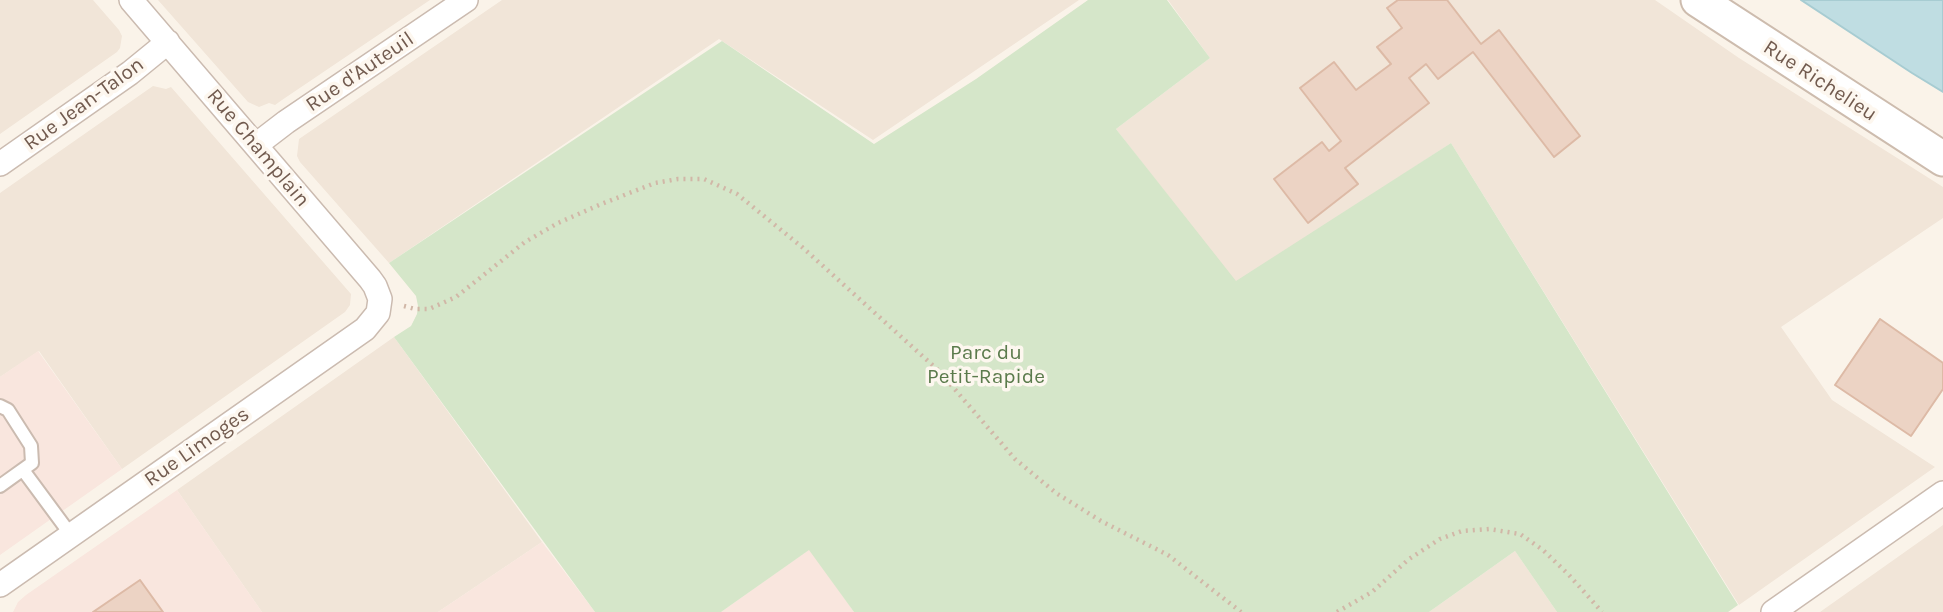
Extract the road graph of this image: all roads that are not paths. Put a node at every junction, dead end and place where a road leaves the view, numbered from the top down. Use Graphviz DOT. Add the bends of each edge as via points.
graph roads {
  1 [pos="131,0"];
  2 [pos="466,0"];
  3 [pos="1698,0"];
  4 [pos="168,42"];
  5 [pos="256,145"];
  6 [pos="1943,159"];
  7 [pos="0,164"];
  8 [pos="380,299"];
  9 [pos="0,407"];
  10 [pos="23,470"];
  11 [pos="0,486"];
  12 [pos="1943,493"];
  13 [pos="71,535"];
  14 [pos="3,575"];
  15 [pos="1773,612"];
  1 -- 4 [label="street, Rue Champlain"];
  2 -- 5 [label="street, Rue d'Auteuil"];
  3 -- 6 [label="main road, Rue Richelieu"];
  4 -- 5 [label="street, Rue Champlain"];
  4 -- 7 [label="street, Rue Jean-Talon"];
  5 -- 8 [label="street, Rue Champlain" via="370,279"];
  8 -- 13 [label="street, Rue Limoges" via="375,319 365,329"];
  9 -- 10 [label="lane" via="8,410 31,446 32,463"];
  10 -- 11 [label="lane"];
  10 -- 13 [label="lane"];
  12 -- 15 [label="street"];
  13 -- 14 [label="street, Rue Limoges"];
}
